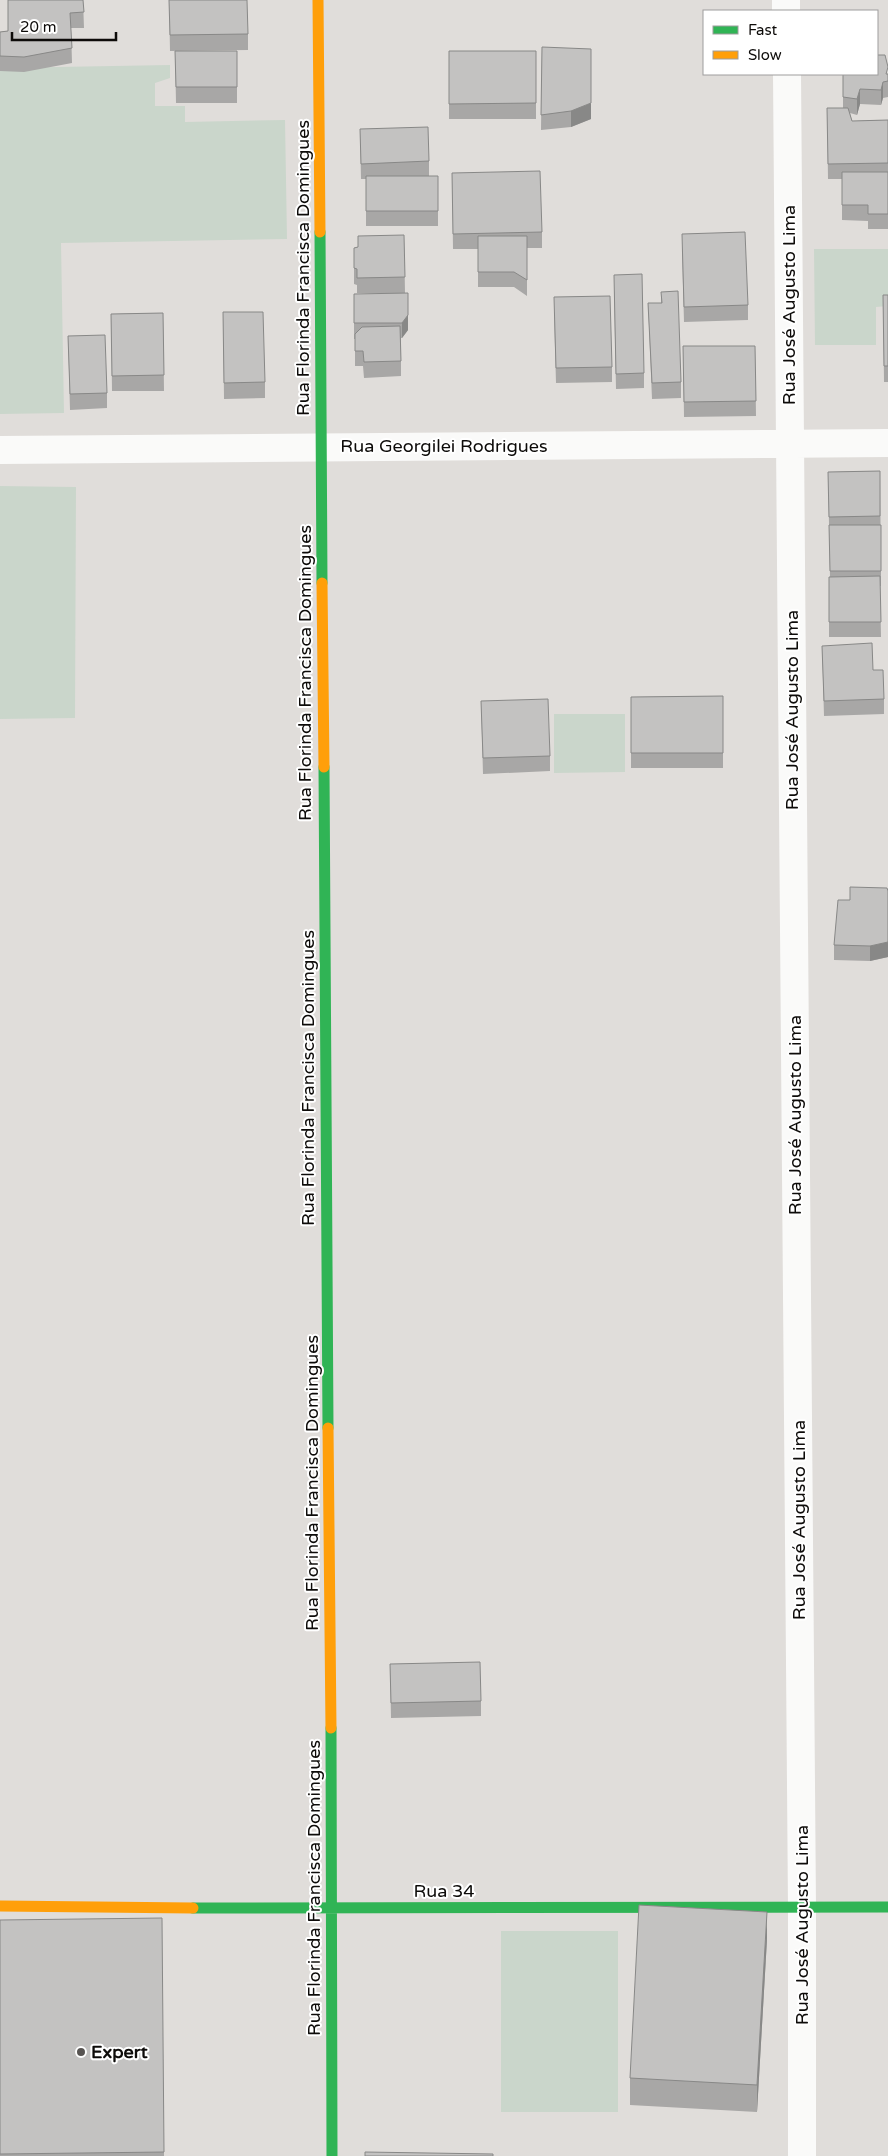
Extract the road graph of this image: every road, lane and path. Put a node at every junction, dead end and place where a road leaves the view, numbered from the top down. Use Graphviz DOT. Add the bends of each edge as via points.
graph roads {
  1 [pos="318,0"];
  2 [pos="787,75"];
  3 [pos="888,443"];
  4 [pos="790,444"];
  5 [pos="322,447"];
  6 [pos="0,450"];
  7 [pos="0,1906"];
  8 [pos="802,1907"];
  9 [pos="888,1907"];
  10 [pos="332,1910"];
  11 [pos="332,2156"];
  12 [pos="802,2156"];
  1 -- 5 [label="street, Rua Florinda Francisca Domingues"];
  2 -- 4 [label="street, Rua José Augusto Lima"];
  3 -- 4 [label="street, Rua Georgilei Rodrigues"];
  4 -- 5 [label="street, Rua Georgilei Rodrigues"];
  4 -- 8 [label="street, Rua José Augusto Lima"];
  5 -- 6 [label="street, Rua Georgilei Rodrigues"];
  5 -- 10 [label="street, Rua Florinda Francisca Domingues"];
  7 -- 10 [label="street, Rua 34"];
  8 -- 9 [label="street, Rua 34"];
  8 -- 10 [label="street, Rua 34"];
  8 -- 12 [label="street, Rua José Augusto Lima"];
  10 -- 11 [label="street, Rua Florinda Francisca Domingues"];
}
